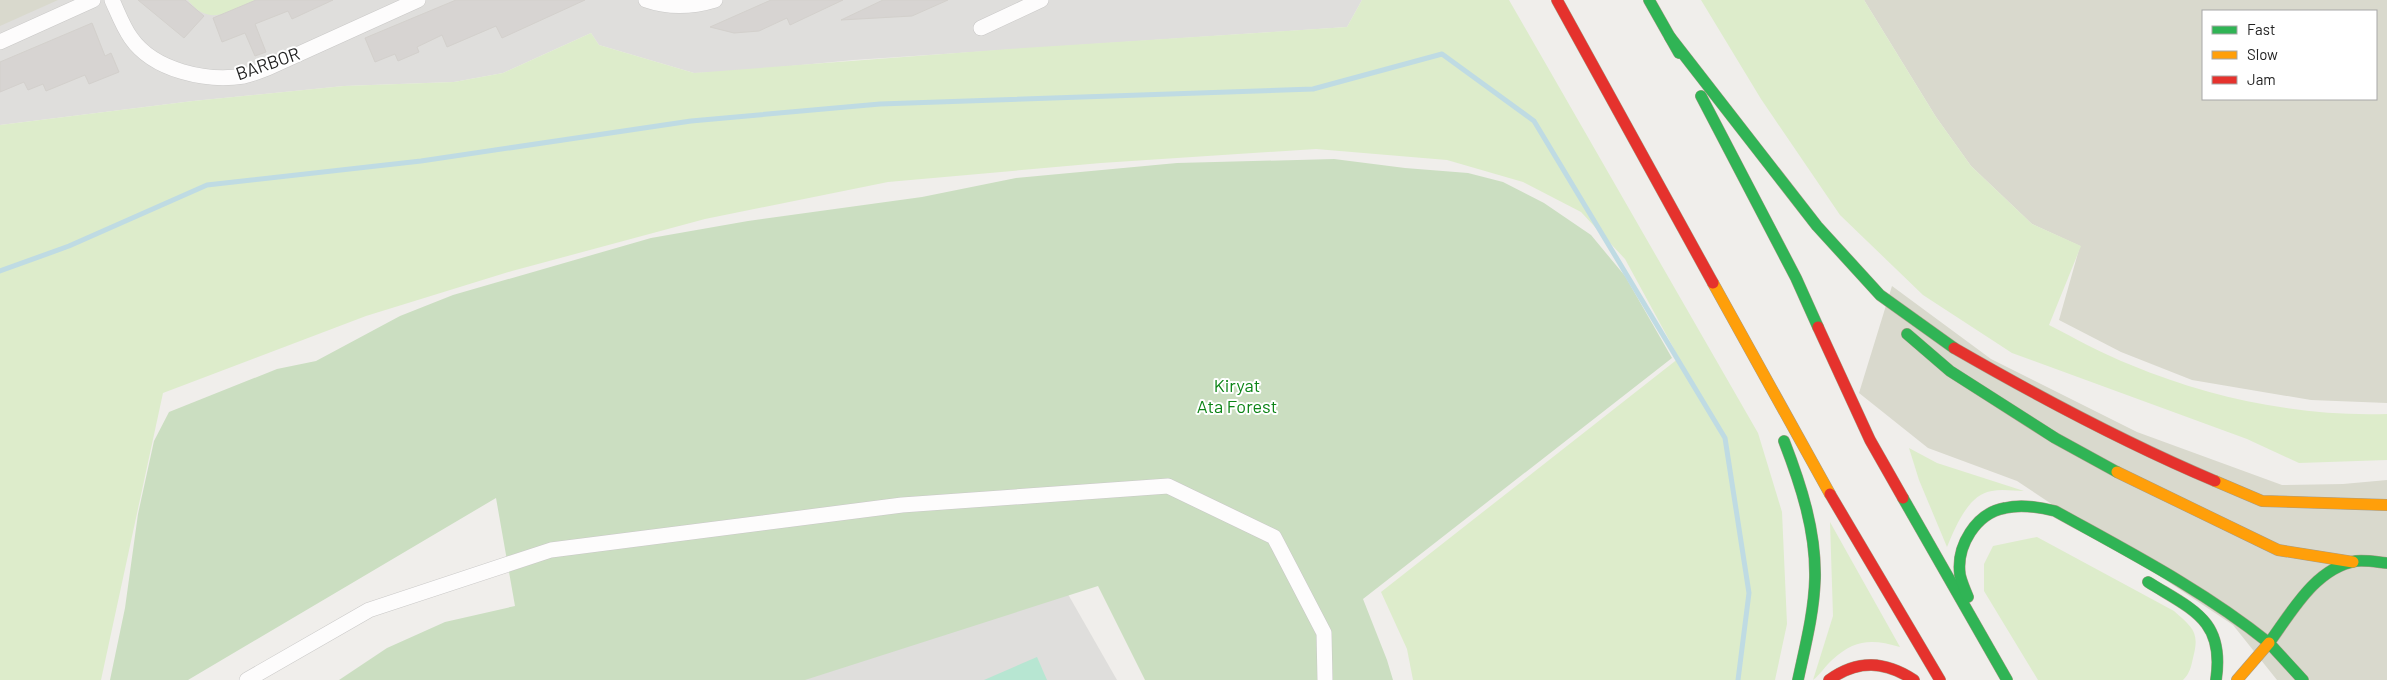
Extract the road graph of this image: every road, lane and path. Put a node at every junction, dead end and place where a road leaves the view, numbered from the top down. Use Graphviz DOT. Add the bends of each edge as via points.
graph roads {
  1 [pos="93,0"];
  2 [pos="112,0"];
  3 [pos="418,0"];
  4 [pos="646,0"];
  5 [pos="715,0"];
  6 [pos="1041,0"];
  7 [pos="1557,0"];
  8 [pos="1649,0"];
  9 [pos="981,28"];
  10 [pos="1670,37"];
  11 [pos="0,42"];
  12 [pos="1880,295"];
  13 [pos="1748,346"];
  14 [pos="2387,505"];
  15 [pos="1999,507"];
  16 [pos="2065,530"];
  17 [pos="2352,562"];
  18 [pos="2387,564"];
  19 [pos="2137,576"];
  20 [pos="2269,643"];
  21 [pos="1996,662"];
  22 [pos="247,680"];
  23 [pos="1325,680"];
  24 [pos="1798,680"];
  25 [pos="1829,680"];
  26 [pos="1914,680"];
  27 [pos="1940,680"];
  28 [pos="2007,680"];
  29 [pos="2216,680"];
  30 [pos="2237,680"];
  31 [pos="2303,680"];
  1 -- 11 [label="street"];
  2 -- 3 [label="street, BARBOR" via="132,39 160,62 190,74 226,78 270,67"];
  4 -- 5 [label="street" via="680,6"];
  6 -- 9 [label="street"];
  7 -- 13 [label="main road"];
  8 -- 10 [label="main road"];
  10 -- 12 [label="main road" via="1817,226"];
  10 -- 21 [label="main road" via="1796,278 1852,402 1897,490"];
  12 -- 14 [label="main road" via="1941,340 2059,408 2169,462 2262,501"];
  12 -- 17 [label="main road" via="1905,332 1950,372 2055,438 2278,550"];
  13 -- 24 [label="main road" via="1804,497 1814,555 1813,603"];
  13 -- 27 [label="main road" via="1820,478"];
  15 -- 16 [label="main road" via="2028,511"];
  15 -- 20 [label="main road" via="2031,505 2055,511 2196,589 2241,619"];
  15 -- 21 [label="main road" via="1974,524 1961,552 1960,571 1973,612"];
  17 -- 18 [label="main road"];
  17 -- 20 [label="main road" via="2331,572 2312,587"];
  19 -- 29 [label="main road" via="2207,622 2218,645 2220,664"];
  20 -- 30 [label="main road"];
  20 -- 31 [label="main road"];
  21 -- 28 [label="main road"];
  22 -- 23 [label="street" via="369,610 551,550 902,505 1168,486 1274,536 1324,633"];
  25 -- 26 [label="main road" via="1855,665 1866,663 1893,667"];
}
